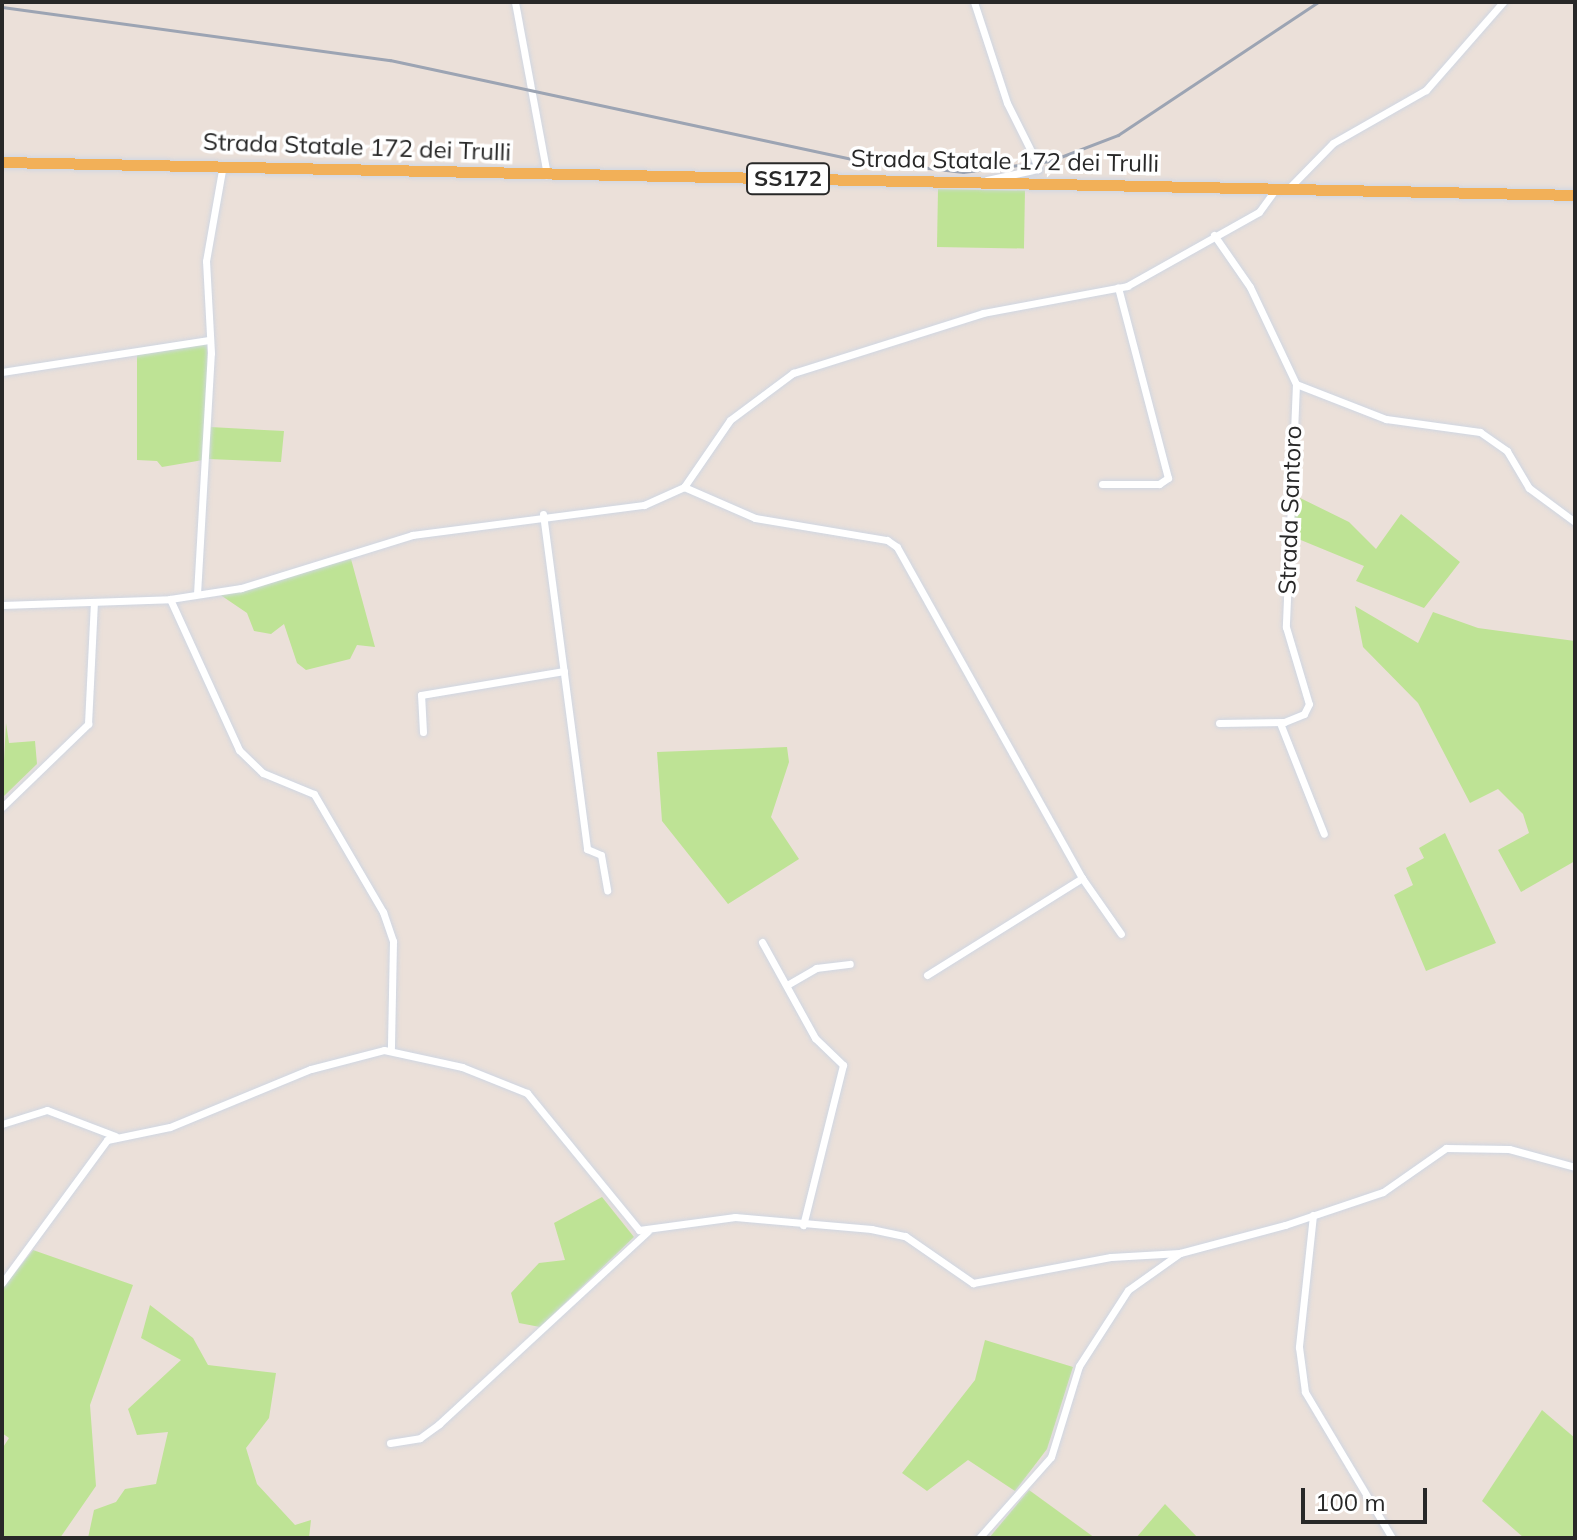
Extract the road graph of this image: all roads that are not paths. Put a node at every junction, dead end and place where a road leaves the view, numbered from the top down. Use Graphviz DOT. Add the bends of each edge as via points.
graph roads {
  1 [pos="515,2"];
  2 [pos="974,2"];
  3 [pos="1503,2"];
  4 [pos="2,162"];
  5 [pos="223,165"];
  6 [pos="547,175"];
  7 [pos="982,183"];
  8 [pos="1282,189"];
  9 [pos="1575,195"];
  10 [pos="1214,235"];
  11 [pos="1118,287"];
  12 [pos="209,340"];
  13 [pos="2,372"];
  14 [pos="1296,384"];
  15 [pos="1102,484"];
  16 [pos="684,487"];
  17 [pos="543,514"];
  18 [pos="1575,522"];
  19 [pos="197,594"];
  20 [pos="170,599"];
  21 [pos="94,602"];
  22 [pos="2,605"];
  23 [pos="564,671"];
  24 [pos="1219,723"];
  25 [pos="1280,723"];
  26 [pos="423,732"];
  27 [pos="2,807"];
  28 [pos="1324,834"];
  29 [pos="1082,878"];
  30 [pos="607,890"];
  31 [pos="1121,934"];
  32 [pos="762,942"];
  33 [pos="850,964"];
  34 [pos="927,975"];
  35 [pos="787,985"];
  36 [pos="391,1050"];
  37 [pos="2,1124"];
  38 [pos="115,1136"];
  39 [pos="1575,1167"];
  40 [pos="1313,1215"];
  41 [pos="803,1225"];
  42 [pos="648,1230"];
  43 [pos="1180,1253"];
  44 [pos="2,1283"];
  45 [pos="390,1443"];
  46 [pos="979,1538"];
  47 [pos="1392,1538"];
  1 -- 6 [label="street"];
  2 -- 7 [label="street, bridge" via="1007,103 1038,169"];
  3 -- 8 [label="street" via="1426,90 1333,143"];
  4 -- 5 [label="main road, Strada Statale 172 dei Trulli / SS172"];
  5 -- 6 [label="main road, Strada Statale 172 dei Trulli / SS172"];
  5 -- 12 [label="street" via="208,228"];
  6 -- 7 [label="main road, Strada Statale 172 dei Trulli / SS172"];
  7 -- 8 [label="main road, Strada Statale 172 dei Trulli / SS172"];
  8 -- 9 [label="main road, Strada Statale 172 dei Trulli / SS172"];
  8 -- 10 [label="street" via="1259,212"];
  10 -- 11 [label="street"];
  10 -- 14 [label="street, Strada Santoro" via="1250,287"];
  11 -- 15 [label="street" via="1168,478 1159,484"];
  11 -- 16 [label="street" via="983,313 793,373 730,420"];
  12 -- 13 [label="street"];
  12 -- 19 [label="street"];
  14 -- 18 [label="street" via="1386,419 1480,432 1507,451 1529,488"];
  14 -- 25 [label="street, Strada Santoro" via="1286,627 1308,708"];
  16 -- 17 [label="street" via="644,505"];
  16 -- 29 [label="street" via="755,518 897,547"];
  17 -- 19 [label="street" via="412,535 291,576"];
  17 -- 23 [label="street"];
  19 -- 20 [label="street"];
  20 -- 21 [label="street"];
  20 -- 36 [label="street" via="239,750 263,773 314,794 383,912 393,941"];
  21 -- 22 [label="street"];
  21 -- 27 [label="street" via="88,724"];
  23 -- 26 [label="street" via="421,695"];
  23 -- 30 [label="street" via="587,849 601,855"];
  24 -- 25 [label="street"];
  25 -- 28 [label="street"];
  29 -- 31 [label="street"];
  29 -- 34 [label="street"];
  32 -- 35 [label="street"];
  33 -- 35 [label="street" via="816,968"];
  35 -- 41 [label="street" via="822,1049 843,1065"];
  36 -- 38 [label="street" via="311,1069 170,1127"];
  36 -- 42 [label="street" via="462,1067 527,1093 632,1226"];
  37 -- 38 [label="street" via="47,1110"];
  38 -- 44 [label="street" via="94,1151"];
  39 -- 40 [label="street" via="1509,1149 1446,1148 1383,1192"];
  40 -- 43 [label="street"];
  40 -- 47 [label="street" via="1299,1347 1305,1392"];
  41 -- 42 [label="street" via="735,1217"];
  41 -- 43 [label="street" via="905,1236 973,1283 1111,1257"];
  42 -- 45 [label="street" via="439,1424 420,1438"];
  43 -- 46 [label="street" via="1119,1303 1079,1366 1051,1457"];
}
